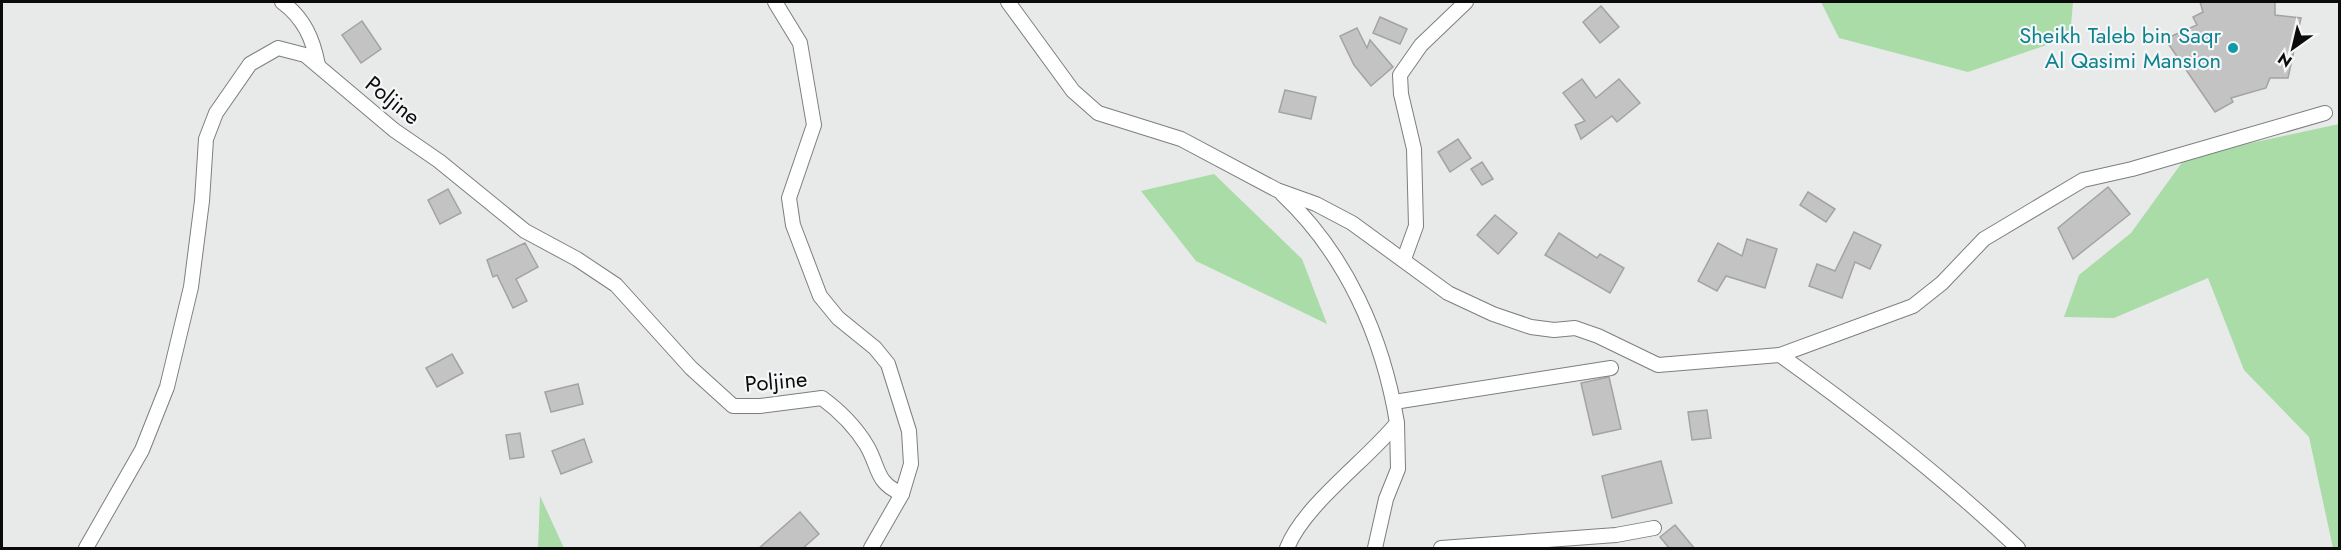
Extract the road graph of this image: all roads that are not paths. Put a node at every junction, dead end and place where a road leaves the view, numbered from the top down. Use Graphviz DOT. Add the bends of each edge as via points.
graph roads {
  1 [pos="282,2"];
  2 [pos="775,2"];
  3 [pos="1008,2"];
  4 [pos="1466,2"];
  5 [pos="318,65"];
  6 [pos="2325,113"];
  7 [pos="1277,190"];
  8 [pos="1404,259"];
  9 [pos="1780,355"];
  10 [pos="1611,368"];
  11 [pos="1394,402"];
  12 [pos="1397,423"];
  13 [pos="902,494"];
  14 [pos="1654,528"];
  15 [pos="86,549"];
  16 [pos="871,549"];
  17 [pos="1287,549"];
  18 [pos="1375,549"];
  19 [pos="1441,549"];
  20 [pos="2018,549"];
  1 -- 5 [label="street" via="297,13 314,44"];
  2 -- 13 [label="street" via="800,43 814,125 789,198 793,225 820,296 888,364 909,431 911,464"];
  3 -- 7 [label="street" via="1073,91 1098,113 1181,139"];
  4 -- 8 [label="street" via="1421,45 1400,75 1414,149 1416,226"];
  5 -- 13 [label="street, Poljine" via="394,130 525,231 616,285 691,368 733,406 822,398 844,414 868,448 878,476 888,488"];
  5 -- 15 [label="street, Poljine" via="305,55 278,48 250,64 216,113 206,139 191,287 167,387 142,450"];
  6 -- 9 [label="street" via="2083,180 1984,238 1942,283 1913,306"];
  7 -- 8 [label="street" via="1352,222"];
  7 -- 11 [label="street" via="1305,216 1363,306 1386,367"];
  8 -- 9 [label="street" via="1448,293 1493,314 1531,327 1575,328 1658,365"];
  9 -- 20 [label="street" via="1874,423 1969,502"];
  10 -- 11 [label="street"];
  11 -- 12 [label="street"];
  12 -- 17 [label="street" via="1302,520"];
  12 -- 18 [label="street" via="1398,469 1386,499"];
  13 -- 16 [label="street"];
  14 -- 19 [label="street" via="1616,535"];
}
